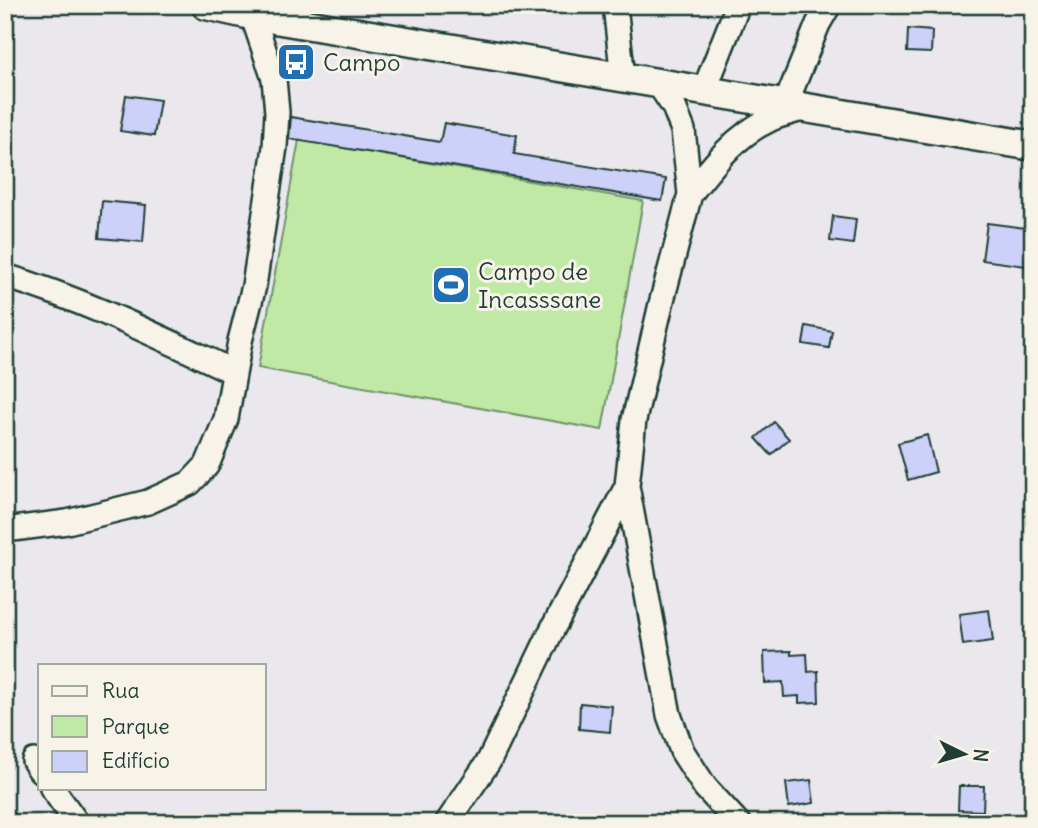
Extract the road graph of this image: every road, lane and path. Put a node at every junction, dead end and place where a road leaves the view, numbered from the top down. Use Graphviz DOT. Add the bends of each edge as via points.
graph roads {
  1 [pos="206,5"];
  2 [pos="615,5"];
  3 [pos="738,5"];
  4 [pos="829,5"];
  5 [pos="250,10"];
  6 [pos="623,78"];
  7 [pos="658,83"];
  8 [pos="704,91"];
  9 [pos="798,105"];
  10 [pos="1033,146"];
  11 [pos="690,194"];
  12 [pos="5,276"];
  13 [pos="234,372"];
  14 [pos="627,486"];
  15 [pos="5,530"];
  16 [pos="53,790"];
  17 [pos="77,823"];
  18 [pos="447,823"];
  19 [pos="737,823"];
  1 -- 5 [label="street"];
  2 -- 6 [label="street"];
  3 -- 8 [label="street"];
  4 -- 9 [label="street" via="818,24"];
  5 -- 6 [label="street"];
  5 -- 13 [label="street" via="274,79 277,112 254,286"];
  6 -- 7 [label="street"];
  7 -- 8 [label="street"];
  7 -- 11 [label="street" via="684,130"];
  8 -- 9 [label="street"];
  9 -- 10 [label="street"];
  9 -- 11 [label="street" via="736,142"];
  11 -- 14 [label="street" via="634,420"];
  12 -- 13 [label="street" via="96,308"];
  13 -- 15 [label="street" via="226,419 207,464 190,483 148,502 67,523"];
  14 -- 18 [label="street" via="489,761"];
  14 -- 19 [label="street" via="669,715 682,751 705,787"];
  16 -- 17 [label="street"];
}
